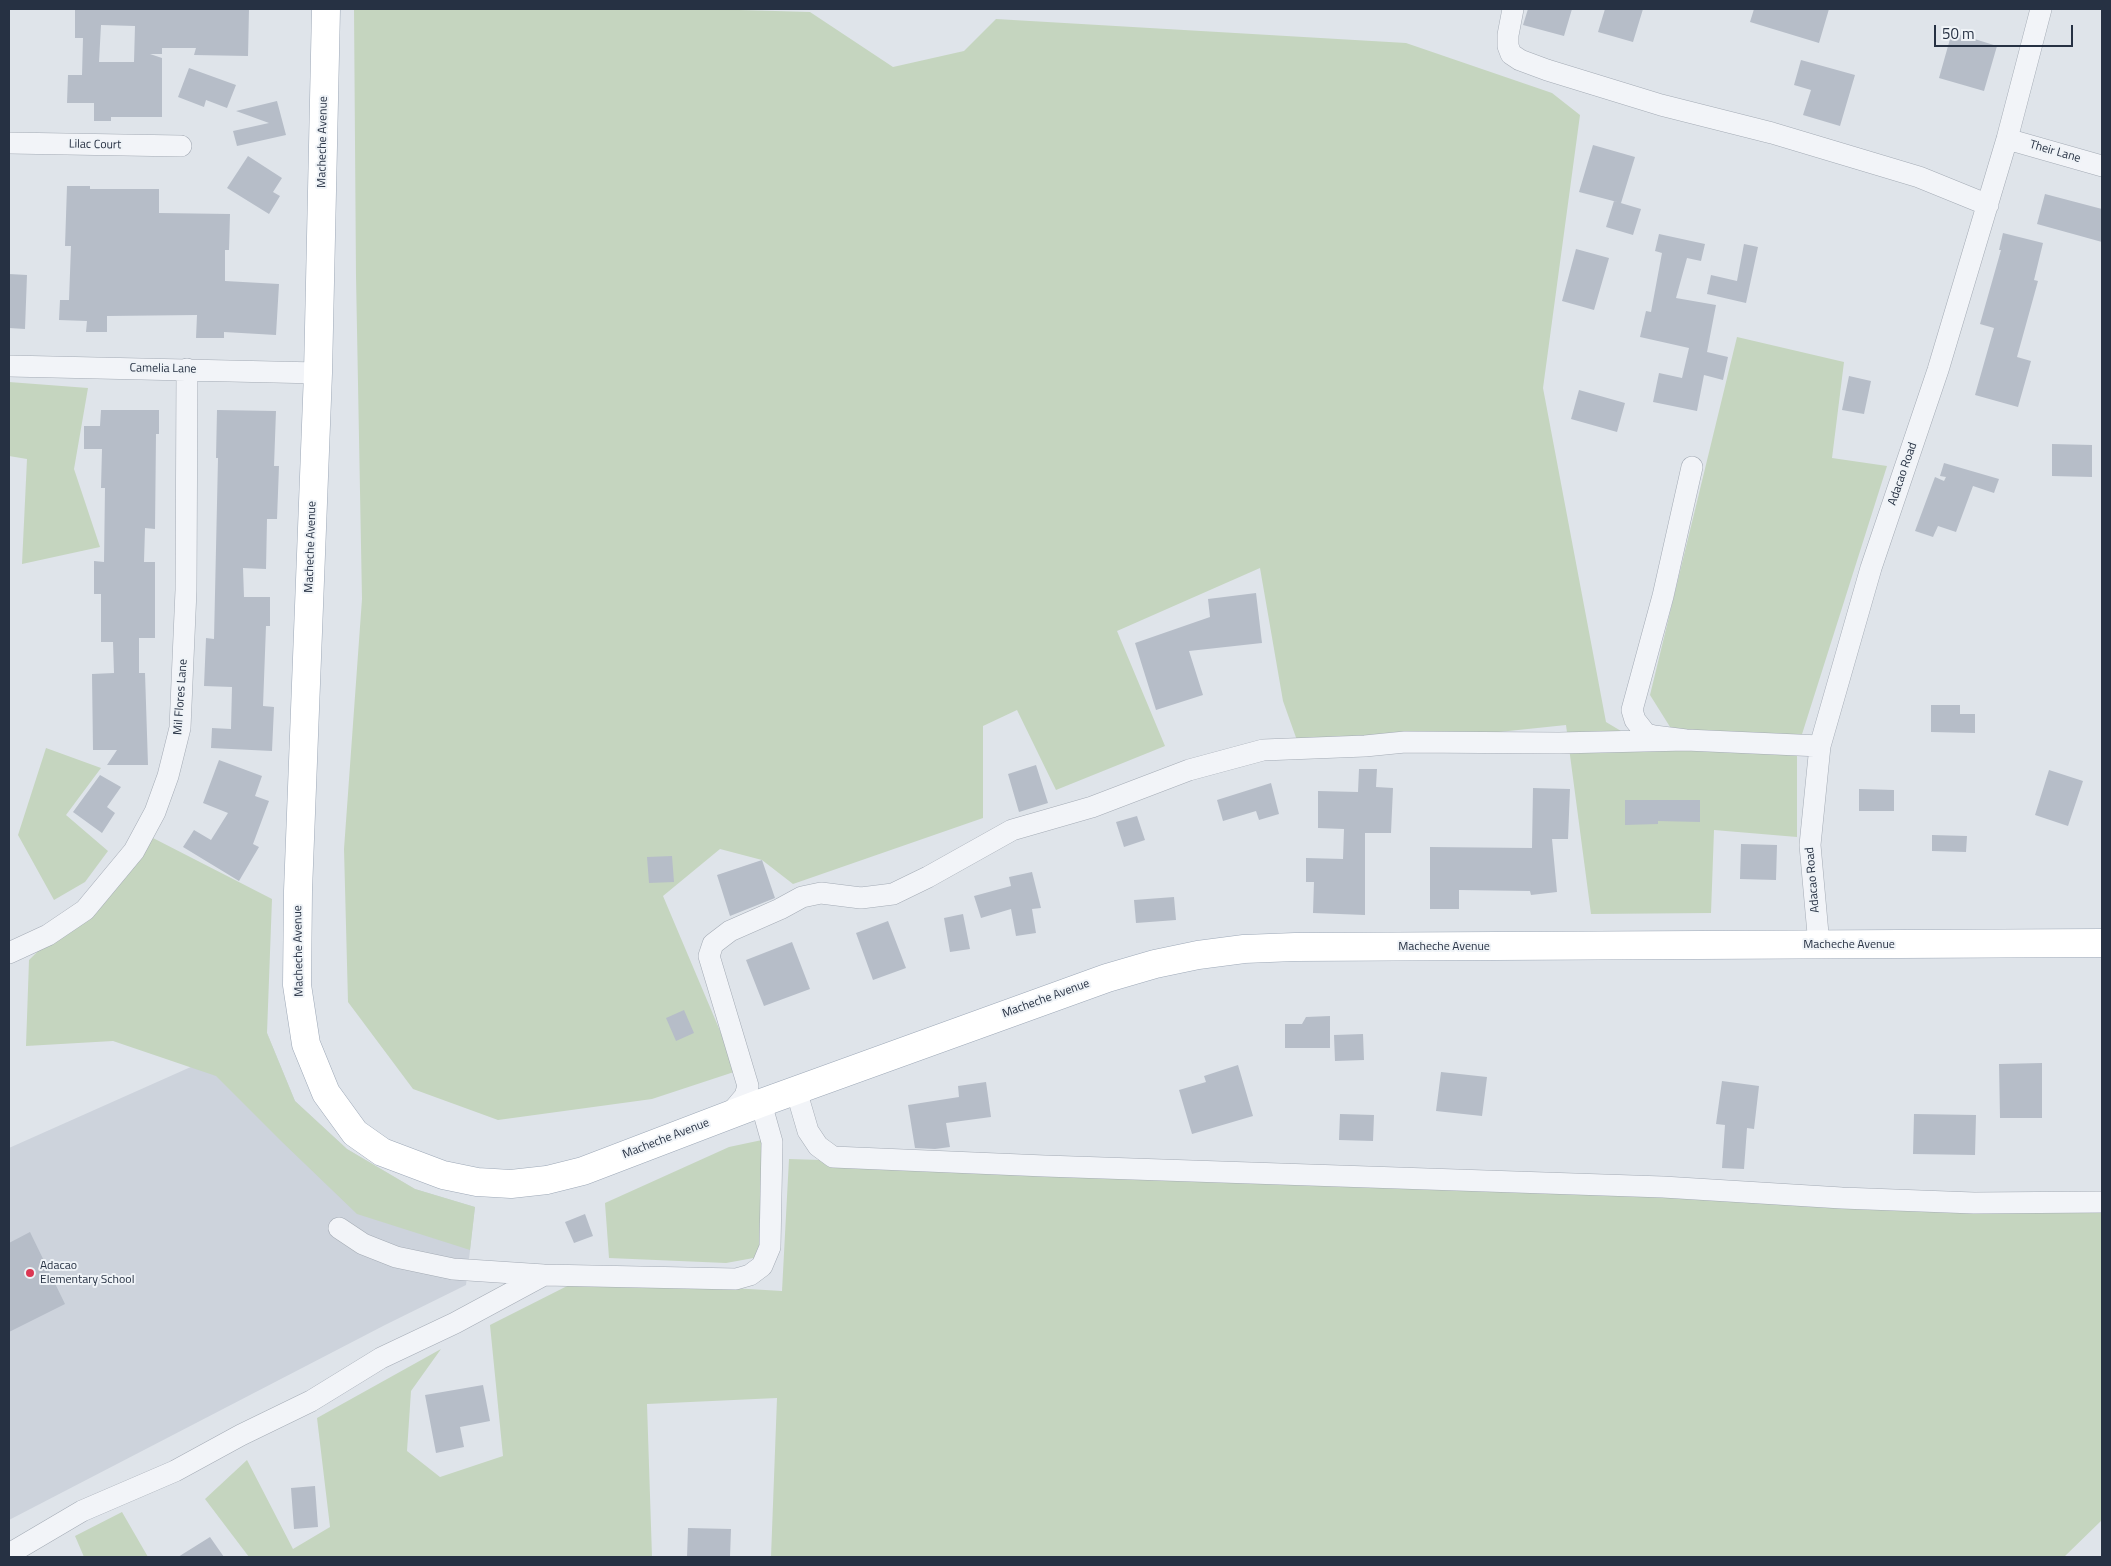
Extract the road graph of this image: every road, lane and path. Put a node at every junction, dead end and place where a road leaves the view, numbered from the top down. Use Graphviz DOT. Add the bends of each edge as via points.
graph roads {
  1 [pos="326,9"];
  2 [pos="1513,9"];
  3 [pos="2042,9"];
  4 [pos="2008,139"];
  5 [pos="9,143"];
  6 [pos="181,146"];
  7 [pos="2102,166"];
  8 [pos="1988,205"];
  9 [pos="9,366"];
  10 [pos="187,369"];
  11 [pos="318,373"];
  12 [pos="1692,467"];
  13 [pos="1686,740"];
  14 [pos="1820,746"];
  15 [pos="2102,943"];
  16 [pos="1819,945"];
  17 [pos="9,953"];
  18 [pos="796,1090"];
  19 [pos="761,1103"];
  20 [pos="729,1115"];
  21 [pos="2102,1202"];
  22 [pos="339,1228"];
  23 [pos="544,1275"];
  24 [pos="9,1554"];
  1 -- 11 [label="main road, Macheche Avenue"];
  2 -- 8 [label="street" via="1508,46 1511,54 1520,60 1648,101 1772,133 1919,177"];
  3 -- 4 [label="street, Adacao Road"];
  4 -- 7 [label="street, Their Lane"];
  4 -- 8 [label="street, Adacao Road"];
  5 -- 6 [label="street, Lilac Court"];
  8 -- 14 [label="street, Adacao Road" via="1938,370 1871,568"];
  9 -- 10 [label="street, Camelia Lane"];
  10 -- 11 [label="street, Camelia Lane"];
  10 -- 17 [label="street, Mil Flores Lane" via="186,590 176,751 155,812 134,851 85,910 48,935"];
  11 -- 20 [label="main road, Macheche Avenue" via="297,985 306,1044 326,1093 356,1133 382,1152 443,1175 511,1184 583,1171"];
  12 -- 13 [label="street" via="1663,596 1632,710 1646,734"];
  13 -- 14 [label="street"];
  13 -- 20 [label="street" via="1405,742 1263,750 1189,770 1092,807 1012,830 893,894 861,898 821,894 802,897 730,931 713,944 708,956 748,1086 745,1096"];
  14 -- 16 [label="street, Adacao Road" via="1810,845"];
  15 -- 16 [label="main road, Macheche Avenue"];
  16 -- 18 [label="main road, Macheche Avenue" via="1295,947 1198,955 1107,978"];
  18 -- 19 [label="main road, Macheche Avenue"];
  18 -- 21 [label="street" via="808,1131 818,1146 834,1157 1663,1187 1974,1203"];
  19 -- 20 [label="main road, Macheche Avenue"];
  19 -- 23 [label="street" via="772,1142 770,1247 762,1266 750,1275 736,1279"];
  22 -- 23 [label="street" via="363,1244 396,1257 453,1269"];
  23 -- 24 [label="street" via="381,1358 311,1401 175,1471 82,1511"];
}
